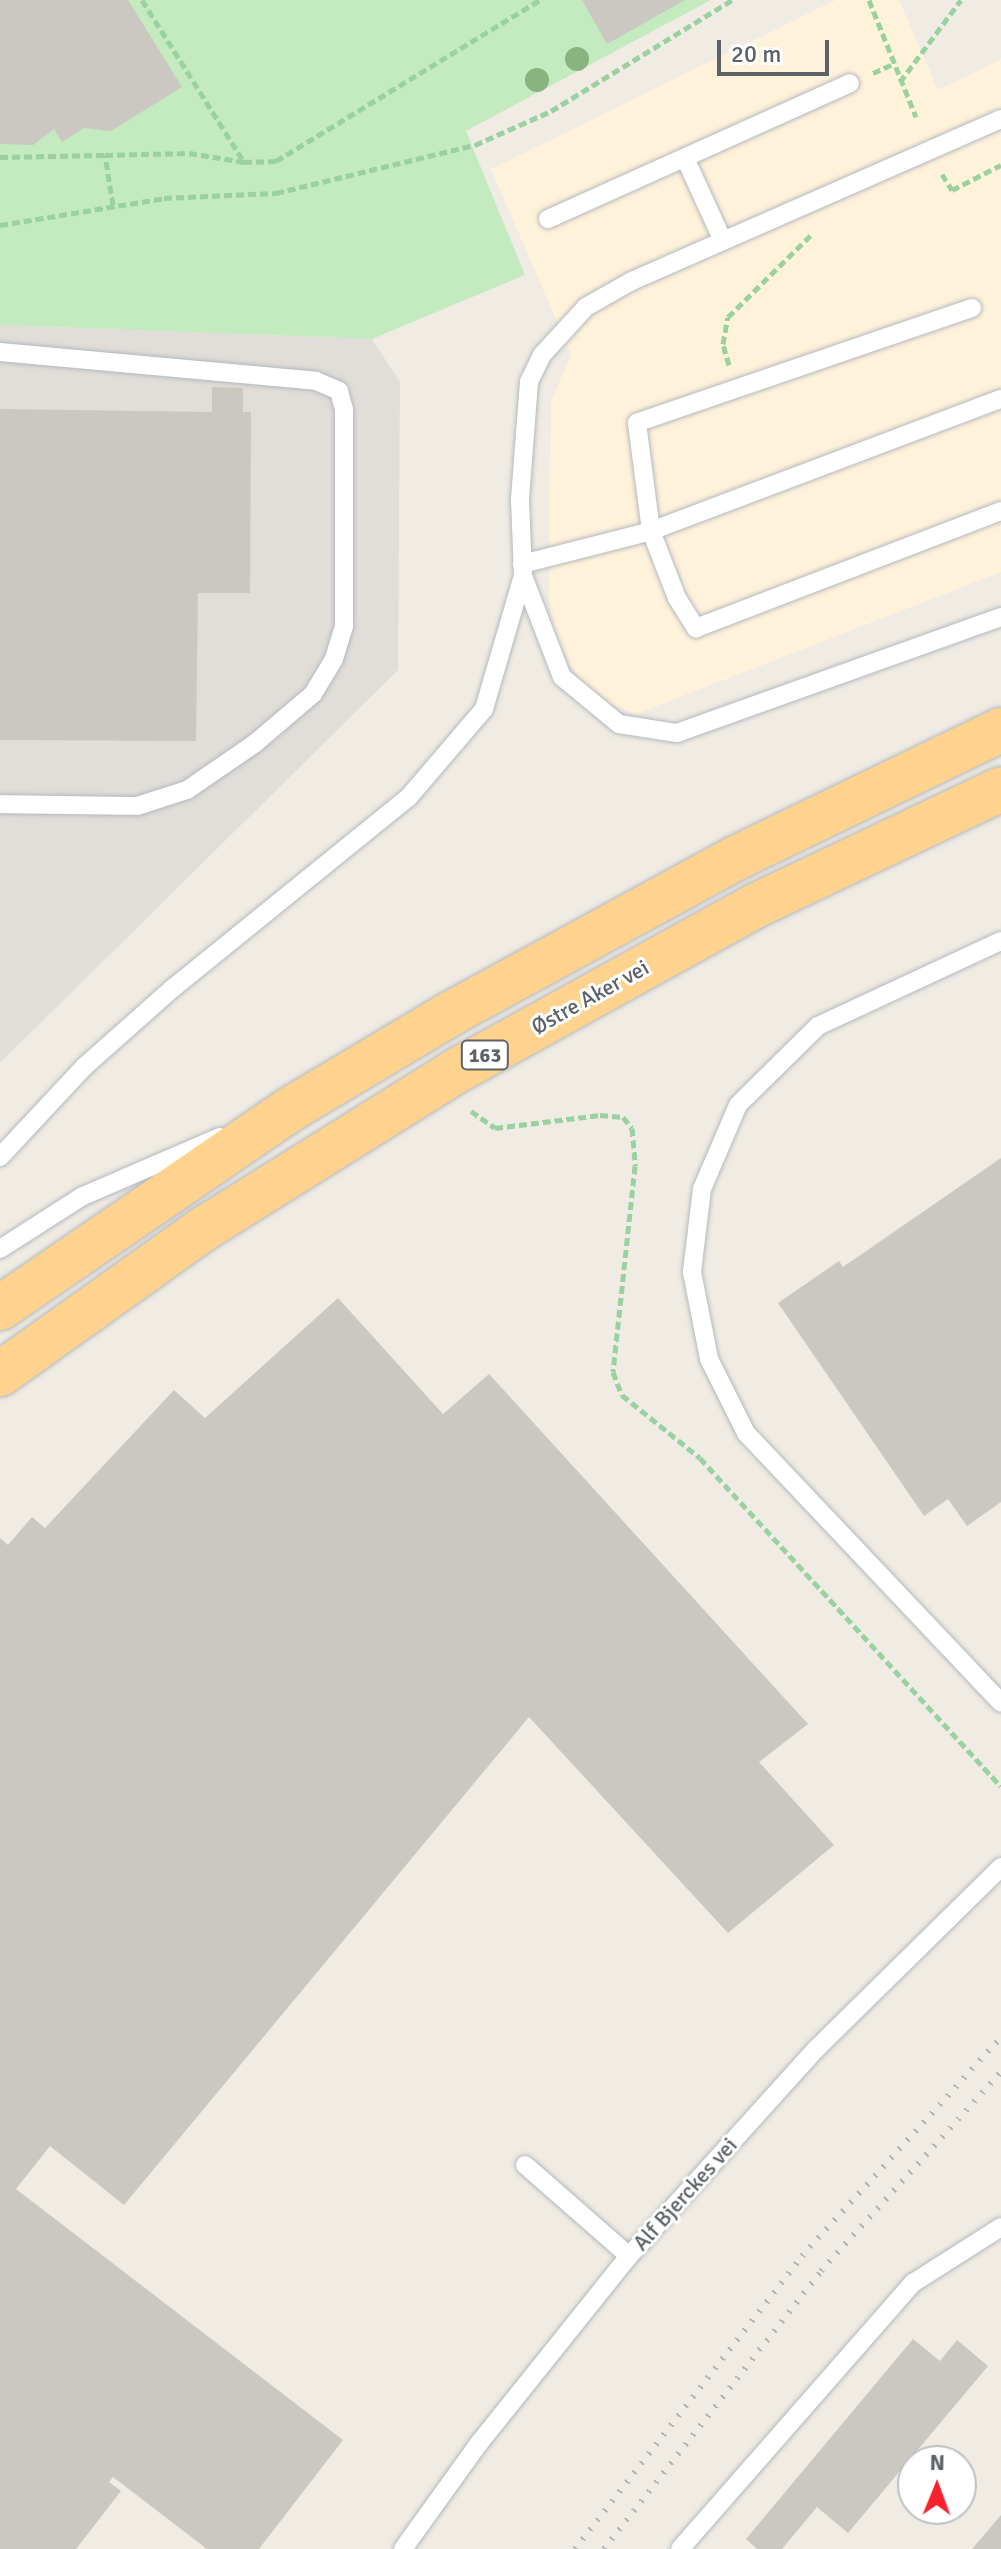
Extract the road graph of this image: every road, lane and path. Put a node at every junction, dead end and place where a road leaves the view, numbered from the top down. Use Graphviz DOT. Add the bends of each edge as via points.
graph roads {
  1 [pos="142,0"];
  2 [pos="540,0"];
  3 [pos="732,0"];
  4 [pos="869,0"];
  5 [pos="961,0"];
  6 [pos="900,82"];
  7 [pos="850,83"];
  8 [pos="916,117"];
  9 [pos="1001,119"];
  10 [pos="105,155"];
  11 [pos="0,157"];
  12 [pos="685,158"];
  13 [pos="244,162"];
  14 [pos="1001,165"];
  15 [pos="934,177"];
  16 [pos="113,205"];
  17 [pos="548,219"];
  18 [pos="0,225"];
  19 [pos="814,232"];
  20 [pos="723,241"];
  21 [pos="972,308"];
  22 [pos="0,352"];
  23 [pos="735,386"];
  24 [pos="1001,399"];
  25 [pos="1001,511"];
  26 [pos="651,531"];
  27 [pos="522,570"];
  28 [pos="1001,617"];
  29 [pos="1001,730"];
  30 [pos="1001,789"];
  31 [pos="0,804"];
  32 [pos="1001,941"];
  33 [pos="289,1110"];
  34 [pos="0,1157"];
  35 [pos="0,1249"];
  36 [pos="0,1308"];
  37 [pos="0,1374"];
  38 [pos="1001,1703"];
  39 [pos="1001,1867"];
  40 [pos="525,2165"];
  41 [pos="1001,2227"];
  42 [pos="629,2256"];
  43 [pos="403,2549"];
  44 [pos="680,2549"];
  1 -- 13 [label="path"];
  2 -- 13 [label="path" via="276,161"];
  3 -- 16 [label="path" via="551,111 475,145 276,193"];
  4 -- 6 [label="path"];
  5 -- 6 [label="path"];
  6 -- 8 [label="path"];
  7 -- 12 [label="lane"];
  9 -- 20 [label="lane"];
  10 -- 11 [label="path"];
  10 -- 13 [label="path" via="189,153"];
  10 -- 16 [label="path"];
  12 -- 17 [label="lane"];
  12 -- 20 [label="lane"];
  14 -- 15 [label="path" via="952,190 944,174"];
  16 -- 18 [label="path"];
  19 -- 23 [label="path" via="728,317 723,344"];
  20 -- 27 [label="lane" via="586,307 542,355 529,382 523,418"];
  21 -- 23 [label="lane"];
  22 -- 31 [label="lane" via="316,381 339,391 344,410 344,626 334,659 313,694 254,744 187,790 137,806"];
  23 -- 26 [label="lane" via="637,423"];
  24 -- 26 [label="lane"];
  25 -- 26 [label="lane" via="696,628"];
  26 -- 27 [label="lane"];
  27 -- 28 [label="lane" via="562,677 619,724 677,733"];
  27 -- 34 [label="lane" via="484,709 408,798 173,988 85,1066"];
  29 -- 33 [label="highway, 163" via="736,858 450,1014"];
  30 -- 37 [label="highway, Østre Aker vei / 163" via="755,906 458,1070 229,1213"];
  32 -- 38 [label="lane" via="818,1026 738,1105 702,1189 692,1272 709,1359 746,1433"];
  33 -- 35 [label="lane" via="83,1196"];
  33 -- 36 [label="highway, 163"];
  39 -- 42 [label="lane, Alf Bjerckes vei" via="816,2049"];
  40 -- 42 [label="lane"];
  41 -- 44 [label="lane" via="913,2283"];
  42 -- 43 [label="lane, Alf Bjerckes vei" via="480,2442"];
}
